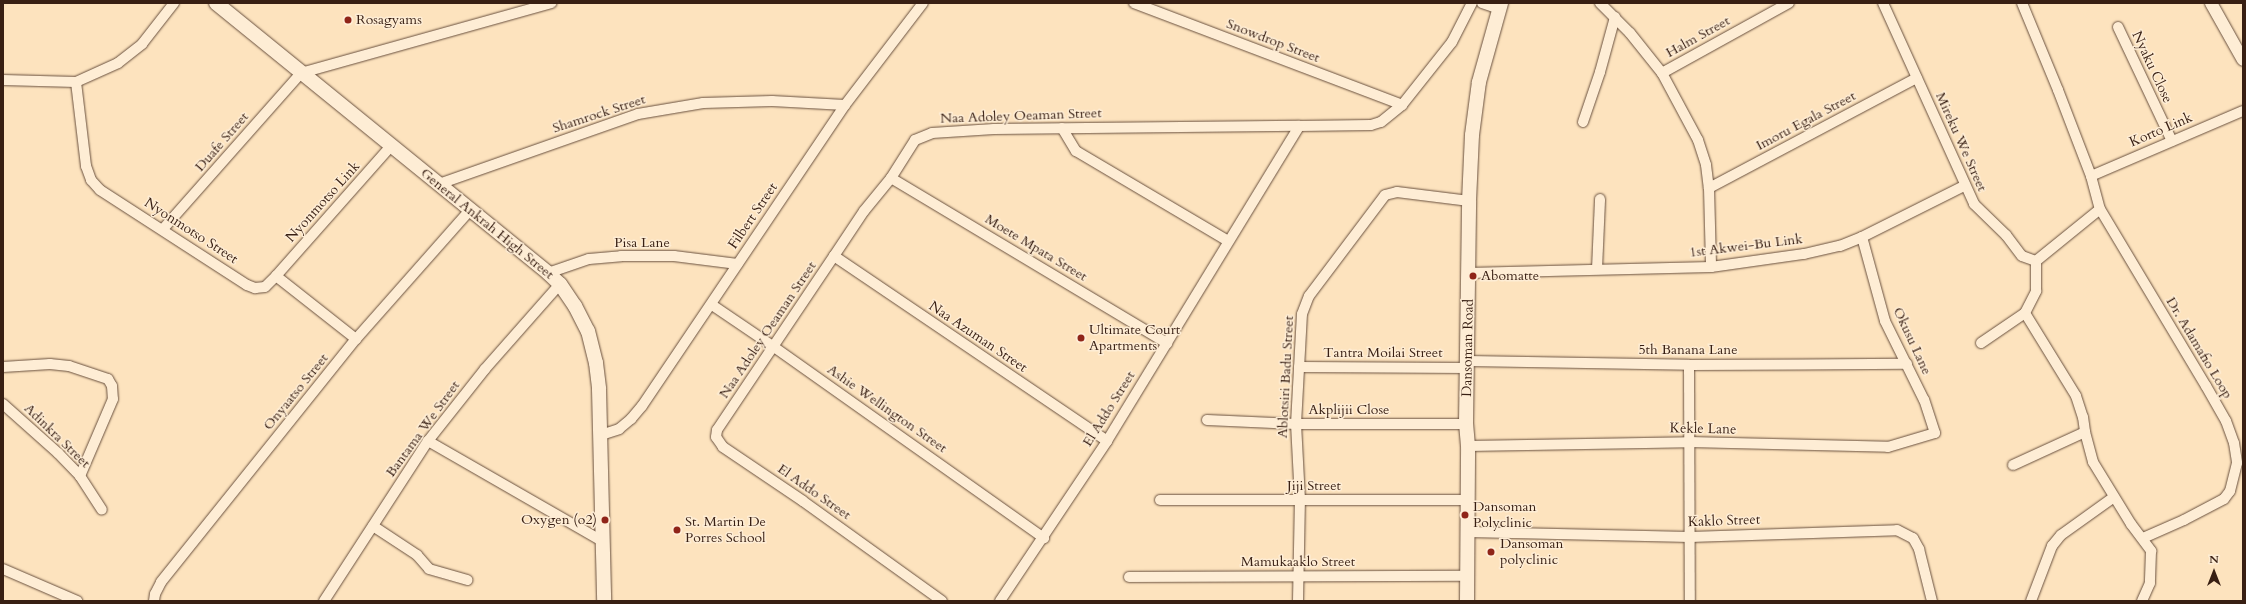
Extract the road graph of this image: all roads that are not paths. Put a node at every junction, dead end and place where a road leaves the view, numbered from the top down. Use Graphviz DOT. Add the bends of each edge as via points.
graph roads {
  1 [pos="174,3"];
  2 [pos="216,3"];
  3 [pos="551,3"];
  4 [pos="923,3"];
  5 [pos="1134,3"];
  6 [pos="1472,3"];
  7 [pos="1482,3"];
  8 [pos="1600,3"];
  9 [pos="1789,3"];
  10 [pos="1883,3"];
  11 [pos="2022,3"];
  12 [pos="2211,3"];
  13 [pos="1500,6"];
  14 [pos="1615,17"];
  15 [pos="2118,27"];
  16 [pos="2243,60"];
  17 [pos="301,73"];
  18 [pos="1662,73"];
  19 [pos="1917,78"];
  20 [pos="3,80"];
  21 [pos="76,82"];
  22 [pos="845,105"];
  23 [pos="1402,105"];
  24 [pos="2243,111"];
  25 [pos="1583,122"];
  26 [pos="1299,126"];
  27 [pos="1062,128"];
  28 [pos="2172,141"];
  29 [pos="391,146"];
  30 [pos="2091,176"];
  31 [pos="890,178"];
  32 [pos="439,184"];
  33 [pos="1964,186"];
  34 [pos="1709,188"];
  35 [pos="1600,199"];
  36 [pos="1469,201"];
  37 [pos="471,209"];
  38 [pos="2100,209"];
  39 [pos="163,229"];
  40 [pos="1862,237"];
  41 [pos="1228,241"];
  42 [pos="834,256"];
  43 [pos="2036,261"];
  44 [pos="738,264"];
  45 [pos="1712,267"];
  46 [pos="1597,269"];
  47 [pos="548,273"];
  48 [pos="1468,273"];
  49 [pos="276,276"];
  50 [pos="560,284"];
  51 [pos="712,305"];
  52 [pos="2025,313"];
  53 [pos="356,339"];
  54 [pos="1167,343"];
  55 [pos="1981,344"];
  56 [pos="774,347"];
  57 [pos="1468,364"];
  58 [pos="1907,364"];
  59 [pos="1689,365"];
  60 [pos="3,367"];
  61 [pos="1299,367"];
  62 [pos="3,404"];
  63 [pos="1207,420"];
  64 [pos="1296,424"];
  65 [pos="1466,424"];
  66 [pos="717,430"];
  67 [pos="2085,432"];
  68 [pos="1935,433"];
  69 [pos="601,435"];
  70 [pos="428,441"];
  71 [pos="1107,441"];
  72 [pos="1689,442"];
  73 [pos="1468,446"];
  74 [pos="2013,465"];
  75 [pos="80,476"];
  76 [pos="2114,498"];
  77 [pos="1160,500"];
  78 [pos="1300,500"];
  79 [pos="1468,500"];
  80 [pos="102,510"];
  81 [pos="373,526"];
  82 [pos="1468,532"];
  83 [pos="1690,537"];
  84 [pos="1044,538"];
  85 [pos="2143,538"];
  86 [pos="602,541"];
  87 [pos="3,569"];
  88 [pos="1298,576"];
  89 [pos="1467,576"];
  90 [pos="1129,577"];
  91 [pos="467,580"];
  92 [pos="77,601"];
  93 [pos="154,601"];
  94 [pos="324,601"];
  95 [pos="604,601"];
  96 [pos="942,601"];
  97 [pos="1000,601"];
  98 [pos="1298,601"];
  99 [pos="1467,601"];
  100 [pos="1690,601"];
  101 [pos="1932,601"];
  102 [pos="2031,601"];
  103 [pos="2142,601"];
  1 -- 21 [label="street" via="142,44 118,63"];
  2 -- 17 [label="main road, General Ankrah High Street"];
  3 -- 17 [label="street"];
  4 -- 22 [label="street, Filbert Street"];
  5 -- 23 [label="street, Snowdrop Street"];
  6 -- 23 [label="street, Naa Adoley Oeaman Street" via="1452,42"];
  7 -- 13 [label="street"];
  8 -- 14 [label="street"];
  9 -- 18 [label="street, Halm Street"];
  10 -- 19 [label="street, Mireku We Street"];
  11 -- 30 [label="street, Dr. Adamafio Loop"];
  12 -- 16 [label="street"];
  13 -- 36 [label="main road, Dansoman Road" via="1479,82"];
  14 -- 18 [label="street"];
  14 -- 25 [label="street"];
  15 -- 28 [label="street, Nyaku Close"];
  17 -- 29 [label="main road, General Ankrah High Street"];
  17 -- 39 [label="street, Duafe Street"];
  18 -- 34 [label="street" via="1698,140 1706,165"];
  19 -- 33 [label="street, Mireku We Street"];
  19 -- 34 [label="street, Imoru Egala Street"];
  20 -- 21 [label="street"];
  21 -- 39 [label="street, Nyonmotso Street" via="86,166 91,180 100,190"];
  22 -- 32 [label="street, Shamrock Street" via="772,101 703,103 638,114"];
  22 -- 44 [label="street, Filbert Street"];
  23 -- 26 [label="street, Naa Adoley Oeaman Street" via="1381,122 1372,125"];
  24 -- 28 [label="street, Korto Link"];
  26 -- 27 [label="street, Naa Adoley Oeaman Street"];
  26 -- 41 [label="street, El Addo Street"];
  27 -- 31 [label="street, Naa Adoley Oeaman Street" via="932,133 914,140"];
  27 -- 41 [label="street" via="1076,150"];
  28 -- 30 [label="street, Korto Link"];
  29 -- 32 [label="main road, General Ankrah High Street"];
  29 -- 49 [label="street, Nyonmotso Link"];
  30 -- 38 [label="street, Dr. Adamafio Loop"];
  31 -- 42 [label="street, Naa Adoley Oeaman Street"];
  31 -- 54 [label="street, Moete Mpata Street"];
  32 -- 37 [label="main road, General Ankrah High Street"];
  33 -- 40 [label="street, 1st Akwei-Bu Link"];
  33 -- 43 [label="street, Mireku We Street" via="1980,211 2006,235 2022,256"];
  34 -- 45 [label="street"];
  35 -- 46 [label="street"];
  36 -- 48 [label="main road, Dansoman Road"];
  36 -- 61 [label="street, Ablotsiri Badu Street" via="1396,192 1385,195 1309,296 1302,314"];
  37 -- 47 [label="main road, General Ankrah High Street"];
  37 -- 53 [label="street, Onyaatso Street"];
  38 -- 43 [label="street"];
  38 -- 85 [label="street, Dr. Adamafio Loop" via="2226,421 2234,443 2237,463 2230,491 2224,499"];
  39 -- 49 [label="street, Nyonmotso Street" via="255,288 265,287"];
  40 -- 45 [label="street, 1st Akwei-Bu Link" via="1840,246 1804,254"];
  40 -- 58 [label="street, Okusu Lane" via="1885,321"];
  41 -- 54 [label="street, El Addo Street"];
  42 -- 56 [label="street, Naa Adoley Oeaman Street"];
  42 -- 71 [label="street, Naa Azuman Street"];
  43 -- 52 [label="street" via="2036,291"];
  44 -- 47 [label="street, Pisa Lane" via="674,256 620,256 589,259"];
  44 -- 51 [label="street, Filbert Street"];
  45 -- 46 [label="street, 1st Akwei-Bu Link"];
  46 -- 48 [label="street, 1st Akwei-Bu Link"];
  47 -- 50 [label="main road, General Ankrah High Street"];
  48 -- 57 [label="main road, Dansoman Road"];
  49 -- 53 [label="street"];
  50 -- 69 [label="main road, General Ankrah High Street" via="588,330 596,363"];
  50 -- 70 [label="street, Bantama We Street" via="484,369"];
  51 -- 56 [label="street, Ashie Wellington Street"];
  51 -- 69 [label="street, Filbert Street" via="631,419 619,429"];
  52 -- 55 [label="street"];
  52 -- 67 [label="street" via="2076,396"];
  53 -- 93 [label="street, Onyaatso Street" via="161,582"];
  54 -- 71 [label="street, El Addo Street"];
  56 -- 66 [label="street, Naa Adoley Oeaman Street"];
  56 -- 84 [label="street, Ashie Wellington Street"];
  57 -- 59 [label="street, 5th Banana Lane"];
  57 -- 61 [label="street, Tantra Moilai Street"];
  57 -- 65 [label="main road, Dansoman Road"];
  58 -- 59 [label="street, 5th Banana Lane"];
  58 -- 68 [label="street, Okusu Lane" via="1924,400"];
  59 -- 72 [label="street"];
  60 -- 75 [label="street" via="50,364 69,366 108,379 112,386 113,399"];
  61 -- 64 [label="street, Ablotsiri Badu Street"];
  62 -- 75 [label="street, Adinkra Street"];
  63 -- 64 [label="street, Akplijii Close"];
  64 -- 65 [label="street, Akplijii Close"];
  64 -- 78 [label="street, Ablotsiri Badu Street"];
  65 -- 73 [label="main road, Dansoman Road"];
  66 -- 96 [label="street, El Addo Street" via="717,442 723,447"];
  67 -- 74 [label="street"];
  67 -- 76 [label="street" via="2093,462"];
  68 -- 72 [label="street, Kekle Lane" via="1888,447"];
  69 -- 86 [label="main road, General Ankrah High Street"];
  70 -- 81 [label="street, Bantama We Street"];
  70 -- 86 [label="street"];
  71 -- 84 [label="street, El Addo Street"];
  72 -- 73 [label="street, Kekle Lane"];
  72 -- 83 [label="street"];
  73 -- 79 [label="main road, Dansoman Road"];
  75 -- 80 [label="street, Adinkra Street"];
  76 -- 85 [label="street"];
  76 -- 102 [label="street" via="2061,535 2052,546"];
  77 -- 78 [label="street, Jiji Street"];
  78 -- 79 [label="street, Jiji Street"];
  78 -- 88 [label="street, Ablotsiri Badu Street"];
  79 -- 82 [label="main road, Dansoman Road"];
  81 -- 91 [label="street" via="417,554 429,569"];
  81 -- 94 [label="street, Bantama We Street"];
  82 -- 83 [label="street, Kaklo Street"];
  82 -- 89 [label="main road, Dansoman Road"];
  83 -- 100 [label="street"];
  83 -- 101 [label="street, Kaklo Street" via="1902,531 1913,538 1919,549"];
  84 -- 97 [label="street, El Addo Street"];
  85 -- 103 [label="street" via="2152,556 2150,583"];
  86 -- 95 [label="main road, General Ankrah High Street"];
  87 -- 92 [label="street"];
  88 -- 89 [label="street, Mamukaaklo Street"];
  88 -- 90 [label="street, Mamukaaklo Street"];
  88 -- 98 [label="street, Ablotsiri Badu Street"];
  89 -- 99 [label="main road, Dansoman Road"];
}
